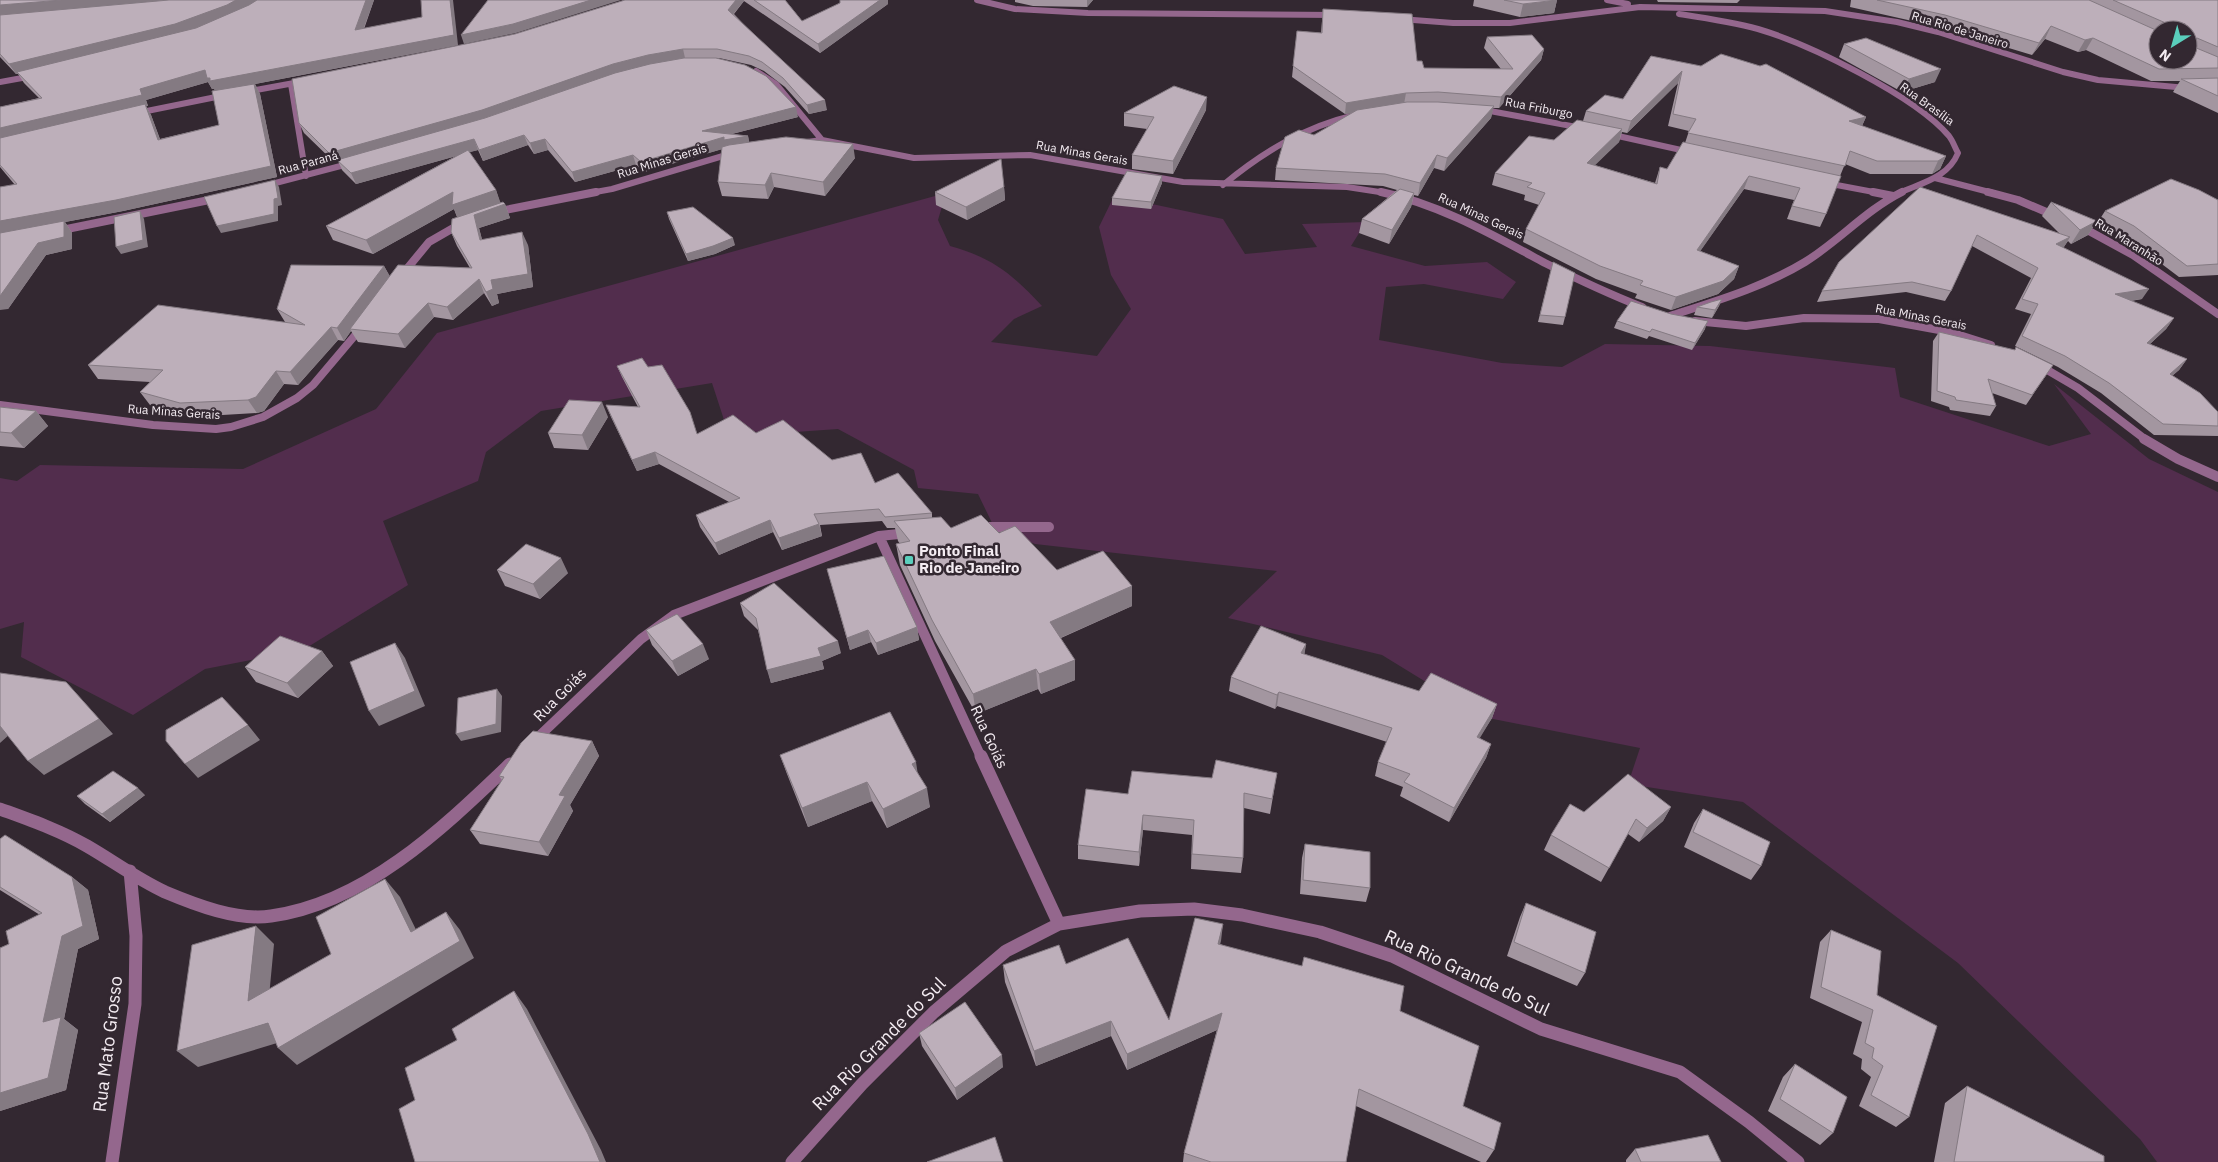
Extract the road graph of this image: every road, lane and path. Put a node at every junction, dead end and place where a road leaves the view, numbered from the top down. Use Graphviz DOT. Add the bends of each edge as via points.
graph roads {
  1 [pos="977,0"];
  2 [pos="1607,0"];
  3 [pos="1640,7"];
  4 [pos="1340,15"];
  5 [pos="1396,19"];
  6 [pos="748,69"];
  7 [pos="37,75"];
  8 [pos="310,80"];
  9 [pos="0,82"];
  10 [pos="291,84"];
  11 [pos="2198,87"];
  12 [pos="1469,108"];
  13 [pos="1360,114"];
  14 [pos="130,115"];
  15 [pos="1588,130"];
  16 [pos="1598,132"];
  17 [pos="822,140"];
  18 [pos="795,143"];
  19 [pos="740,152"];
  20 [pos="1702,155"];
  21 [pos="362,160"];
  22 [pos="306,176"];
  23 [pos="1935,178"];
  24 [pos="1814,180"];
  25 [pos="1223,185"];
  26 [pos="260,187"];
  27 [pos="224,196"];
  28 [pos="1893,196"];
  29 [pos="482,215"];
  30 [pos="2063,219"];
  31 [pos="469,220"];
  32 [pos="2072,222"];
  33 [pos="48,232"];
  34 [pos="395,283"];
  35 [pos="1652,310"];
  36 [pos="1661,313"];
  37 [pos="2218,314"];
  38 [pos="1670,316"];
  39 [pos="365,323"];
  40 [pos="2002,348"];
  41 [pos="2029,360"];
  42 [pos="0,405"];
  43 [pos="2218,477"];
  44 [pos="1049,527"];
  45 [pos="973,528"];
  46 [pos="924,531"];
  47 [pos="879,536"];
  48 [pos="0,810"];
  49 [pos="130,871"];
  50 [pos="1059,924"];
  51 [pos="112,1162"];
  52 [pos="792,1162"];
  53 [pos="1798,1162"];
  1 -- 4 [label="street" via="1015,9 1052,12"];
  2 -- 3 [label="street"];
  3 -- 5 [label="street, Rua Rio de Janeiro" via="1510,23"];
  3 -- 11 [label="street, Rua Rio de Janeiro" via="1794,9 1857,15 1938,32 2098,80 2158,87"];
  3 -- 23 [label="street, Rua Brasília" via="1767,32 1823,55 1878,84 1929,118 1955,142 1957,158"];
  6 -- 17 [label="street" via="759,72 776,84"];
  7 -- 9 [label="street"];
  8 -- 10 [label="street"];
  10 -- 14 [label="street"];
  10 -- 22 [label="street"];
  12 -- 15 [label="street, Rua Friburgo"];
  13 -- 25 [label="street" via="1314,126 1241,169"];
  16 -- 20 [label="street"];
  17 -- 18 [label="street, Rua Minas Gerais"];
  17 -- 25 [label="street, Rua Minas Gerais" via="912,158 1045,157 1119,172"];
  19 -- 29 [label="street, Rua Minas Gerais" via="612,189"];
  21 -- 22 [label="street, Rua Paraná"];
  22 -- 26 [label="street, Rua Paraná"];
  23 -- 28 [label="street, Rua Brasília"];
  23 -- 30 [label="street" via="2018,200"];
  24 -- 28 [label="street"];
  25 -- 35 [label="street, Rua Minas Gerais" via="1374,191 1431,206 1618,297"];
  27 -- 33 [label="street"];
  28 -- 38 [label="street, Rua Brasília" via="1806,261 1768,280"];
  31 -- 34 [label="street" via="429,242"];
  32 -- 37 [label="street, Rua Maranhão" via="2098,233"];
  36 -- 38 [label="street, Rua Minas Gerais"];
  38 -- 40 [label="street, Rua Minas Gerais" via="1746,326 1804,318 1878,320 1950,332"];
  39 -- 42 [label="street, Rua Minas Gerais" via="297,398 263,418 231,427 153,425"];
  41 -- 43 [label="street" via="2055,372 2090,395 2142,438 2190,466"];
  44 -- 45 [label="street"];
  46 -- 47 [label="street, Rua Goiás"];
  47 -- 49 [label="street, Rua Goiás" via="674,615 634,645 462,810 398,860 332,897 270,916 243,915 155,887"];
  47 -- 50 [label="street, Rua Goiás"];
  48 -- 49 [label="street" via="64,834"];
  49 -- 51 [label="street, Rua Mato Grosso" via="136,936 135,1004"];
  50 -- 52 [label="street, Rua Rio Grande do Sul" via="1006,951 934,1012 862,1084"];
  50 -- 53 [label="street, Rua Rio Grande do Sul" via="1140,911 1194,909 1242,915 1320,932 1392,956 1541,1028 1680,1072 1750,1122"];
}
